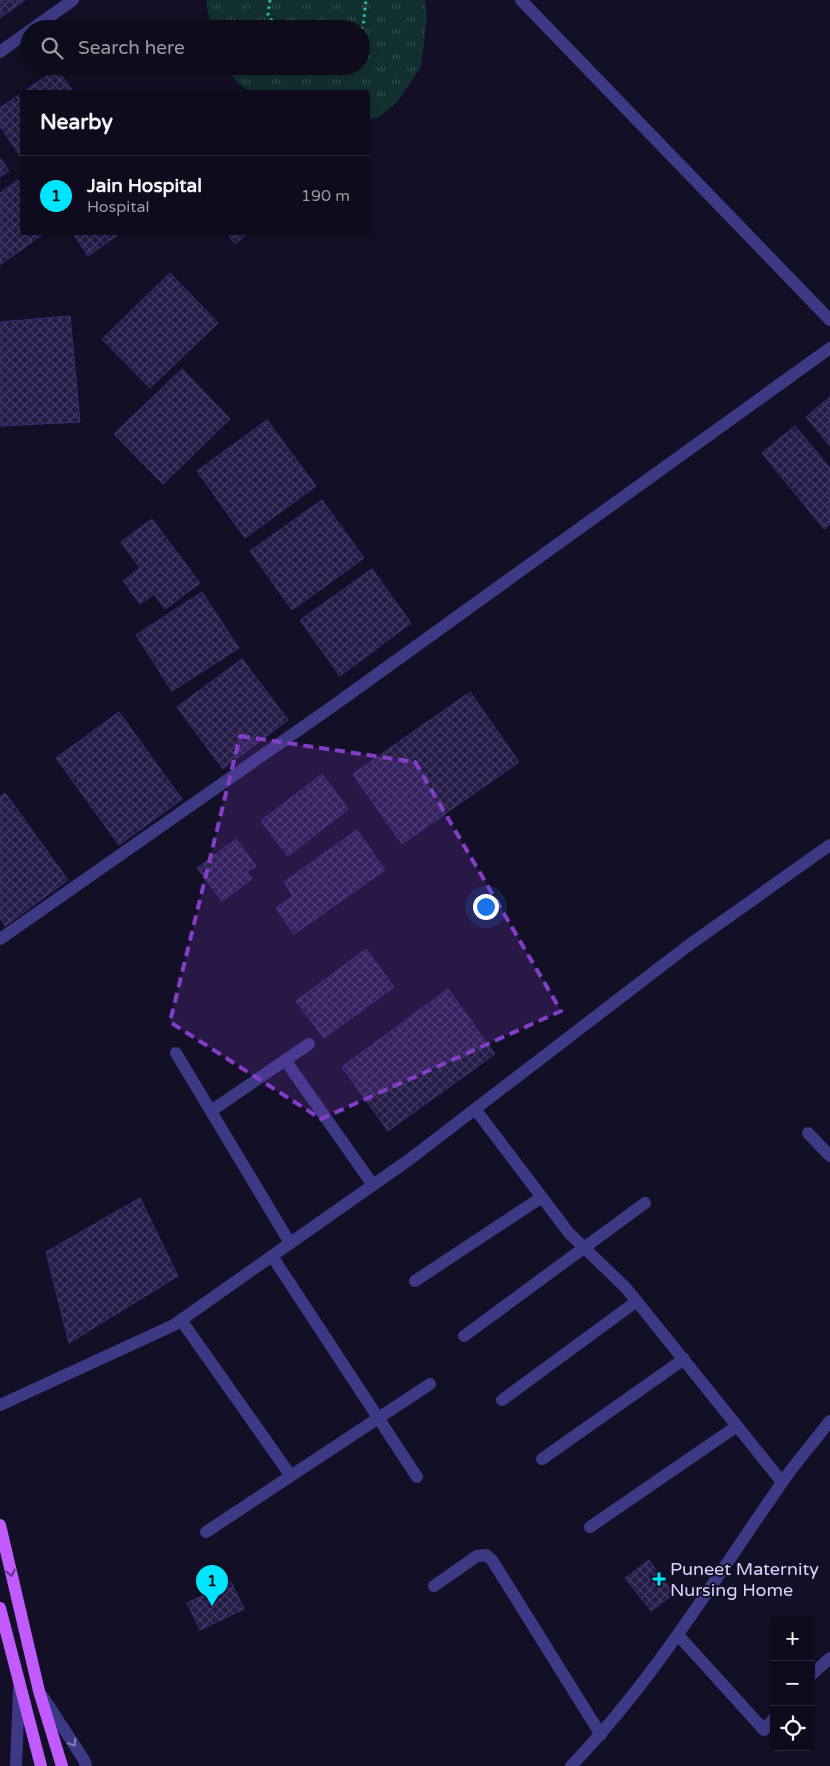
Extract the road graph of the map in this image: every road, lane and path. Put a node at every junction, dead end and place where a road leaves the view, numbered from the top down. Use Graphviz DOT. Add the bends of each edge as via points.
graph roads {
  1 [pos="73,0"];
  2 [pos="270,0"];
  3 [pos="366,0"];
  4 [pos="522,0"];
  5 [pos="45,20"];
  6 [pos="272,20"];
  7 [pos="364,20"];
  8 [pos="20,38"];
  9 [pos="0,52"];
  10 [pos="830,320"];
  11 [pos="830,348"];
  12 [pos="830,845"];
  13 [pos="0,939"];
  14 [pos="310,1044"];
  15 [pos="176,1053"];
  16 [pos="285,1060"];
  17 [pos="474,1109"];
  18 [pos="211,1110"];
  19 [pos="808,1132"];
  20 [pos="830,1156"];
  21 [pos="373,1185"];
  22 [pos="542,1197"];
  23 [pos="645,1203"];
  24 [pos="290,1244"];
  25 [pos="584,1247"];
  26 [pos="272,1256"];
  27 [pos="415,1281"];
  28 [pos="637,1301"];
  29 [pos="181,1320"];
  30 [pos="464,1336"];
  31 [pos="684,1359"];
  32 [pos="430,1384"];
  33 [pos="502,1400"];
  34 [pos="0,1405"];
  35 [pos="378,1418"];
  36 [pos="830,1421"];
  37 [pos="737,1426"];
  38 [pos="542,1459"];
  39 [pos="291,1476"];
  40 [pos="417,1477"];
  41 [pos="782,1482"];
  42 [pos="0,1526"];
  43 [pos="590,1527"];
  44 [pos="206,1532"];
  45 [pos="434,1586"];
  46 [pos="0,1608"];
  47 [pos="678,1635"];
  48 [pos="830,1658"];
  49 [pos="815,1671"];
  50 [pos="20,1681"];
  51 [pos="39,1690"];
  52 [pos="770,1723"];
  53 [pos="601,1735"];
  54 [pos="16,1766"];
  55 [pos="41,1766"];
  56 [pos="62,1766"];
  57 [pos="86,1766"];
  58 [pos="570,1766"];
  1 -- 5 [label="street"];
  2 -- 6 [label="path" via="268,15"];
  3 -- 7 [label="path"];
  4 -- 10 [label="street"];
  8 -- 9 [label="street"];
  11 -- 13 [label="street" via="333,706"];
  12 -- 17 [label="street" via="689,945"];
  14 -- 16 [label="street"];
  15 -- 18 [label="street"];
  16 -- 18 [label="street"];
  16 -- 21 [label="street"];
  17 -- 21 [label="street"];
  17 -- 22 [label="street"];
  18 -- 24 [label="street"];
  19 -- 20 [label="street"];
  21 -- 24 [label="street"];
  22 -- 25 [label="street"];
  22 -- 27 [label="street"];
  23 -- 25 [label="street"];
  24 -- 26 [label="street"];
  25 -- 28 [label="street"];
  25 -- 30 [label="street"];
  26 -- 29 [label="street"];
  26 -- 35 [label="street"];
  28 -- 31 [label="street"];
  28 -- 33 [label="street"];
  29 -- 34 [label="street"];
  29 -- 39 [label="street"];
  31 -- 37 [label="street"];
  31 -- 38 [label="street"];
  32 -- 35 [label="street"];
  35 -- 39 [label="street"];
  35 -- 40 [label="street"];
  36 -- 41 [label="street"];
  37 -- 41 [label="street"];
  37 -- 43 [label="street"];
  39 -- 44 [label="street"];
  41 -- 47 [label="street"];
  42 -- 51 [label="main road, one-way"];
  45 -- 53 [label="street" via="477,1556 486,1555 492,1560"];
  46 -- 50 [label="main road"];
  47 -- 52 [label="street" via="764,1730"];
  47 -- 53 [label="street"];
  48 -- 49 [label="street"];
  50 -- 54 [label="street"];
  50 -- 55 [label="main road"];
  51 -- 56 [label="main road"];
  51 -- 57 [label="street, one-way"];
  53 -- 58 [label="street"];
}
